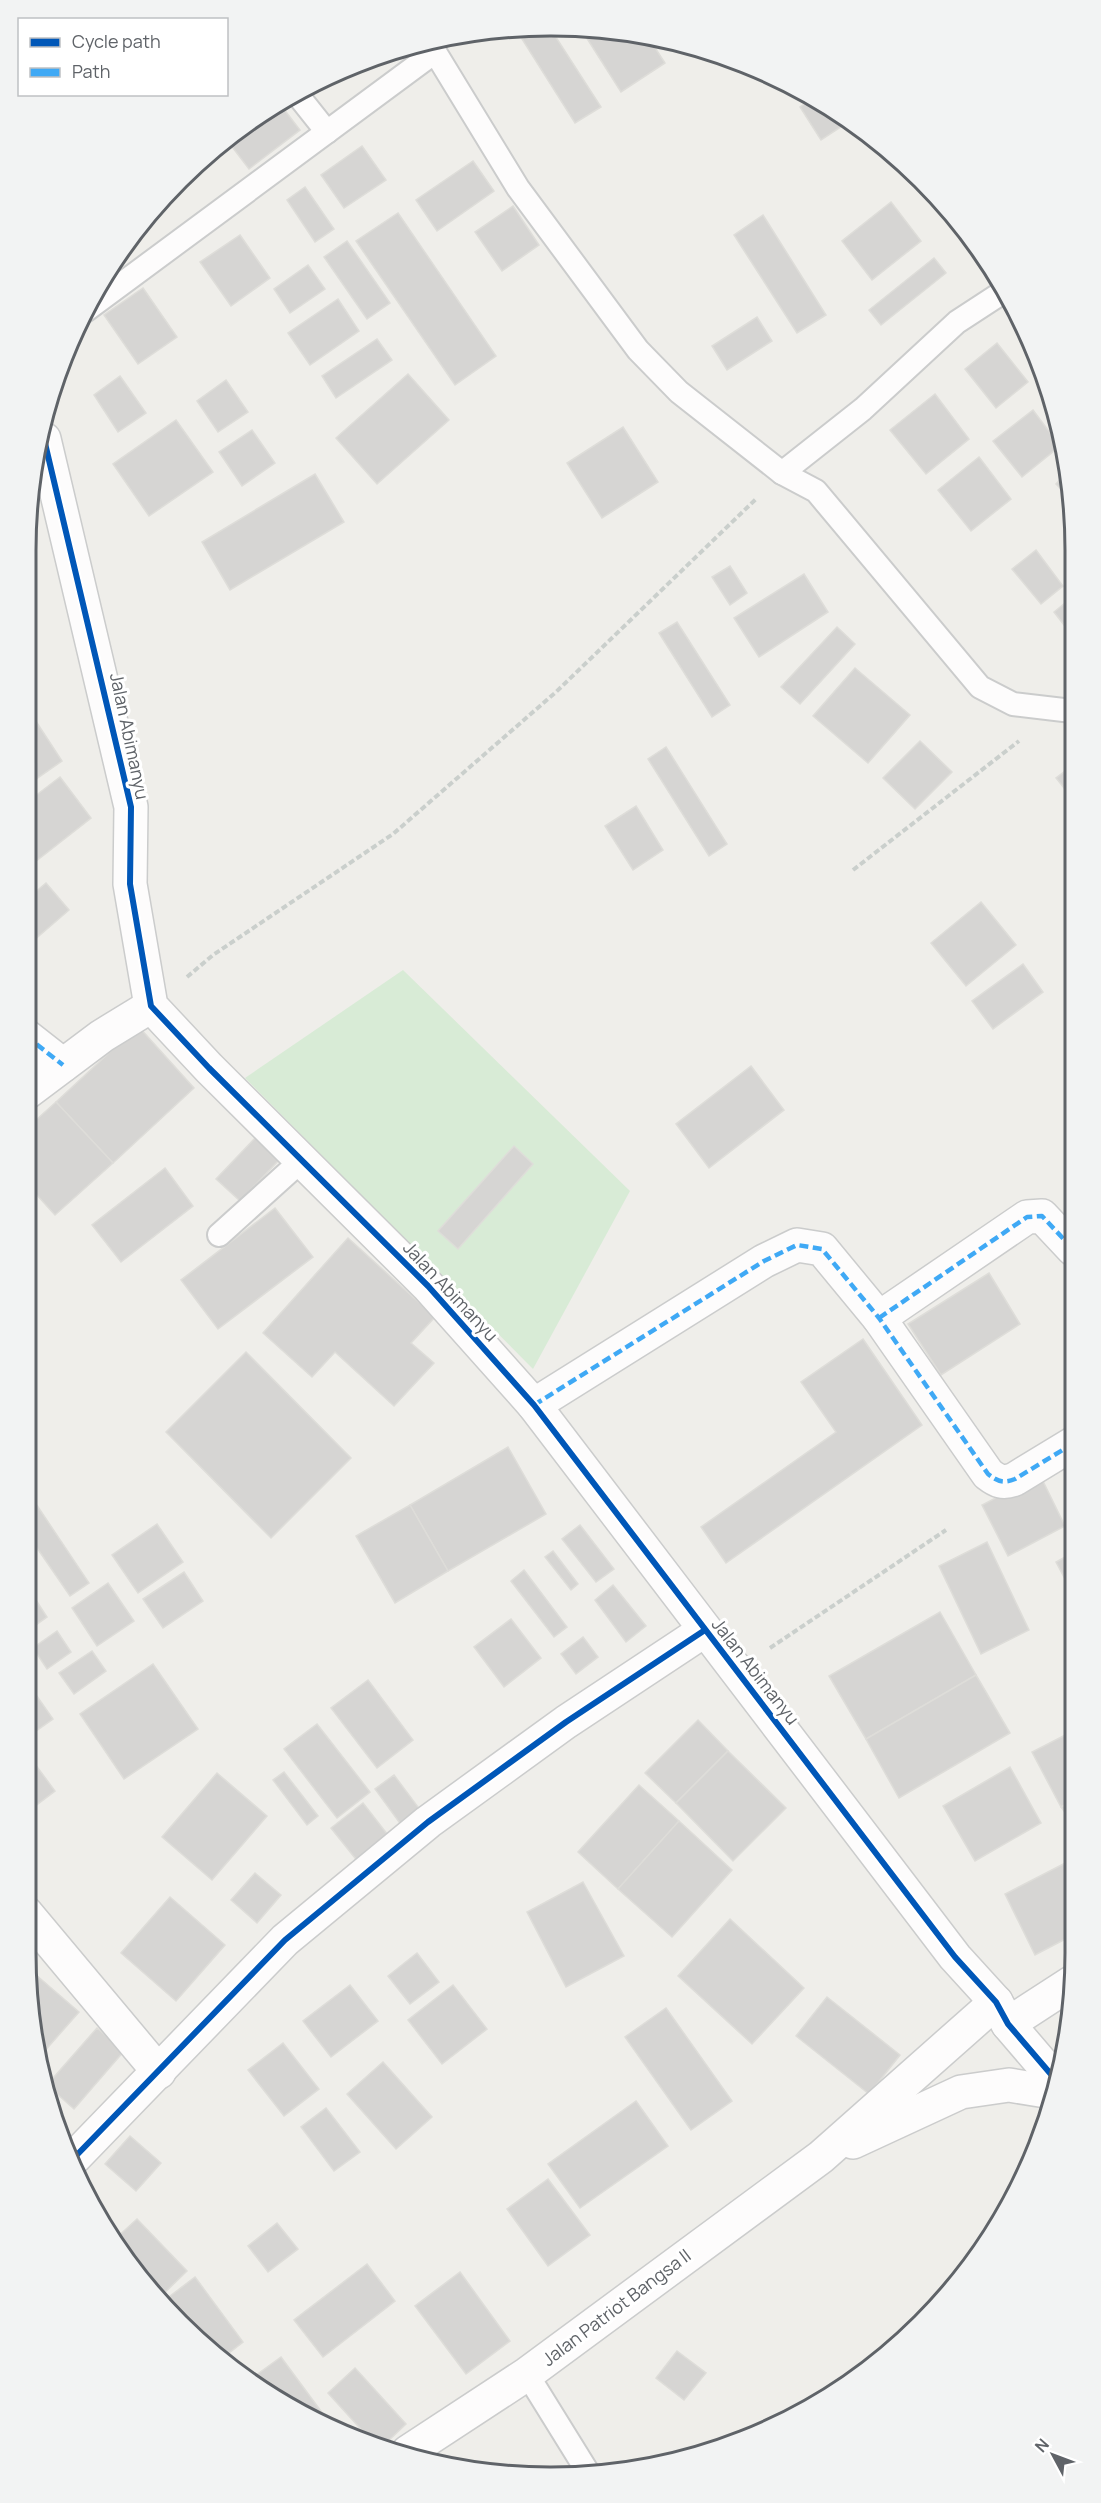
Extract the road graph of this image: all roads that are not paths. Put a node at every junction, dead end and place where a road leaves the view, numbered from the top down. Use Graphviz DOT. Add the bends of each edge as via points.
graph roads {
  1 [pos="302,100"];
  2 [pos="327,132"];
  3 [pos="998,296"];
  4 [pos="102,298"];
  5 [pos="46,449"];
  6 [pos="782,473"];
  7 [pos="1064,711"];
  8 [pos="152,1006"];
  9 [pos="36,1044"];
  10 [pos="63,1065"];
  11 [pos="36,1085"];
  12 [pos="302,1160"];
  13 [pos="219,1235"];
  14 [pos="1065,1240"];
  15 [pos="879,1318"];
  16 [pos="534,1405"];
  17 [pos="1065,1448"];
  18 [pos="705,1630"];
  19 [pos="36,1925"];
  20 [pos="1064,1986"];
  21 [pos="1002,2013"];
  22 [pos="159,2072"];
  23 [pos="1050,2074"];
  24 [pos="1046,2090"];
  25 [pos="77,2154"];
  26 [pos="821,2157"];
  27 [pos="527,2374"];
  28 [pos="414,2448"];
  29 [pos="584,2466"];
  1 -- 2 [label="lane"];
  2 -- 4 [label="lane"];
  2 -- 6 [label="lane" via="435,52 518,188 638,350 679,392"];
  3 -- 6 [label="lane" via="957,322 863,409"];
  5 -- 8 [label="street, Jalan Abimanyu" via="131,807 130,884"];
  6 -- 7 [label="lane" via="816,491 980,687 1013,704"];
  8 -- 10 [label="street"];
  8 -- 12 [label="street, Jalan Abimanyu"];
  9 -- 10 [label="street"];
  10 -- 11 [label="street"];
  12 -- 13 [label="lane"];
  12 -- 16 [label="street, Jalan Abimanyu" via="428,1287"];
  14 -- 15 [label="street" via="1042,1216 1027,1217"];
  15 -- 16 [label="street" via="822,1249 797,1245 764,1261"];
  15 -- 17 [label="street" via="996,1481 1015,1479"];
  16 -- 18 [label="street, Jalan Abimanyu"];
  18 -- 21 [label="street, Jalan Abimanyu"];
  18 -- 22 [label="street" via="566,1722 428,1822 285,1940"];
  19 -- 22 [label="street"];
  20 -- 21 [label="street"];
  21 -- 23 [label="street, Jalan Abimanyu"];
  21 -- 26 [label="street"];
  22 -- 25 [label="street"];
  24 -- 26 [label="street" via="1009,2085 961,2092"];
  26 -- 27 [label="street, Jalan Patriot Bangsa II"];
  27 -- 28 [label="street, Jalan Patriot Bangsa II"];
  27 -- 29 [label="lane"];
}
